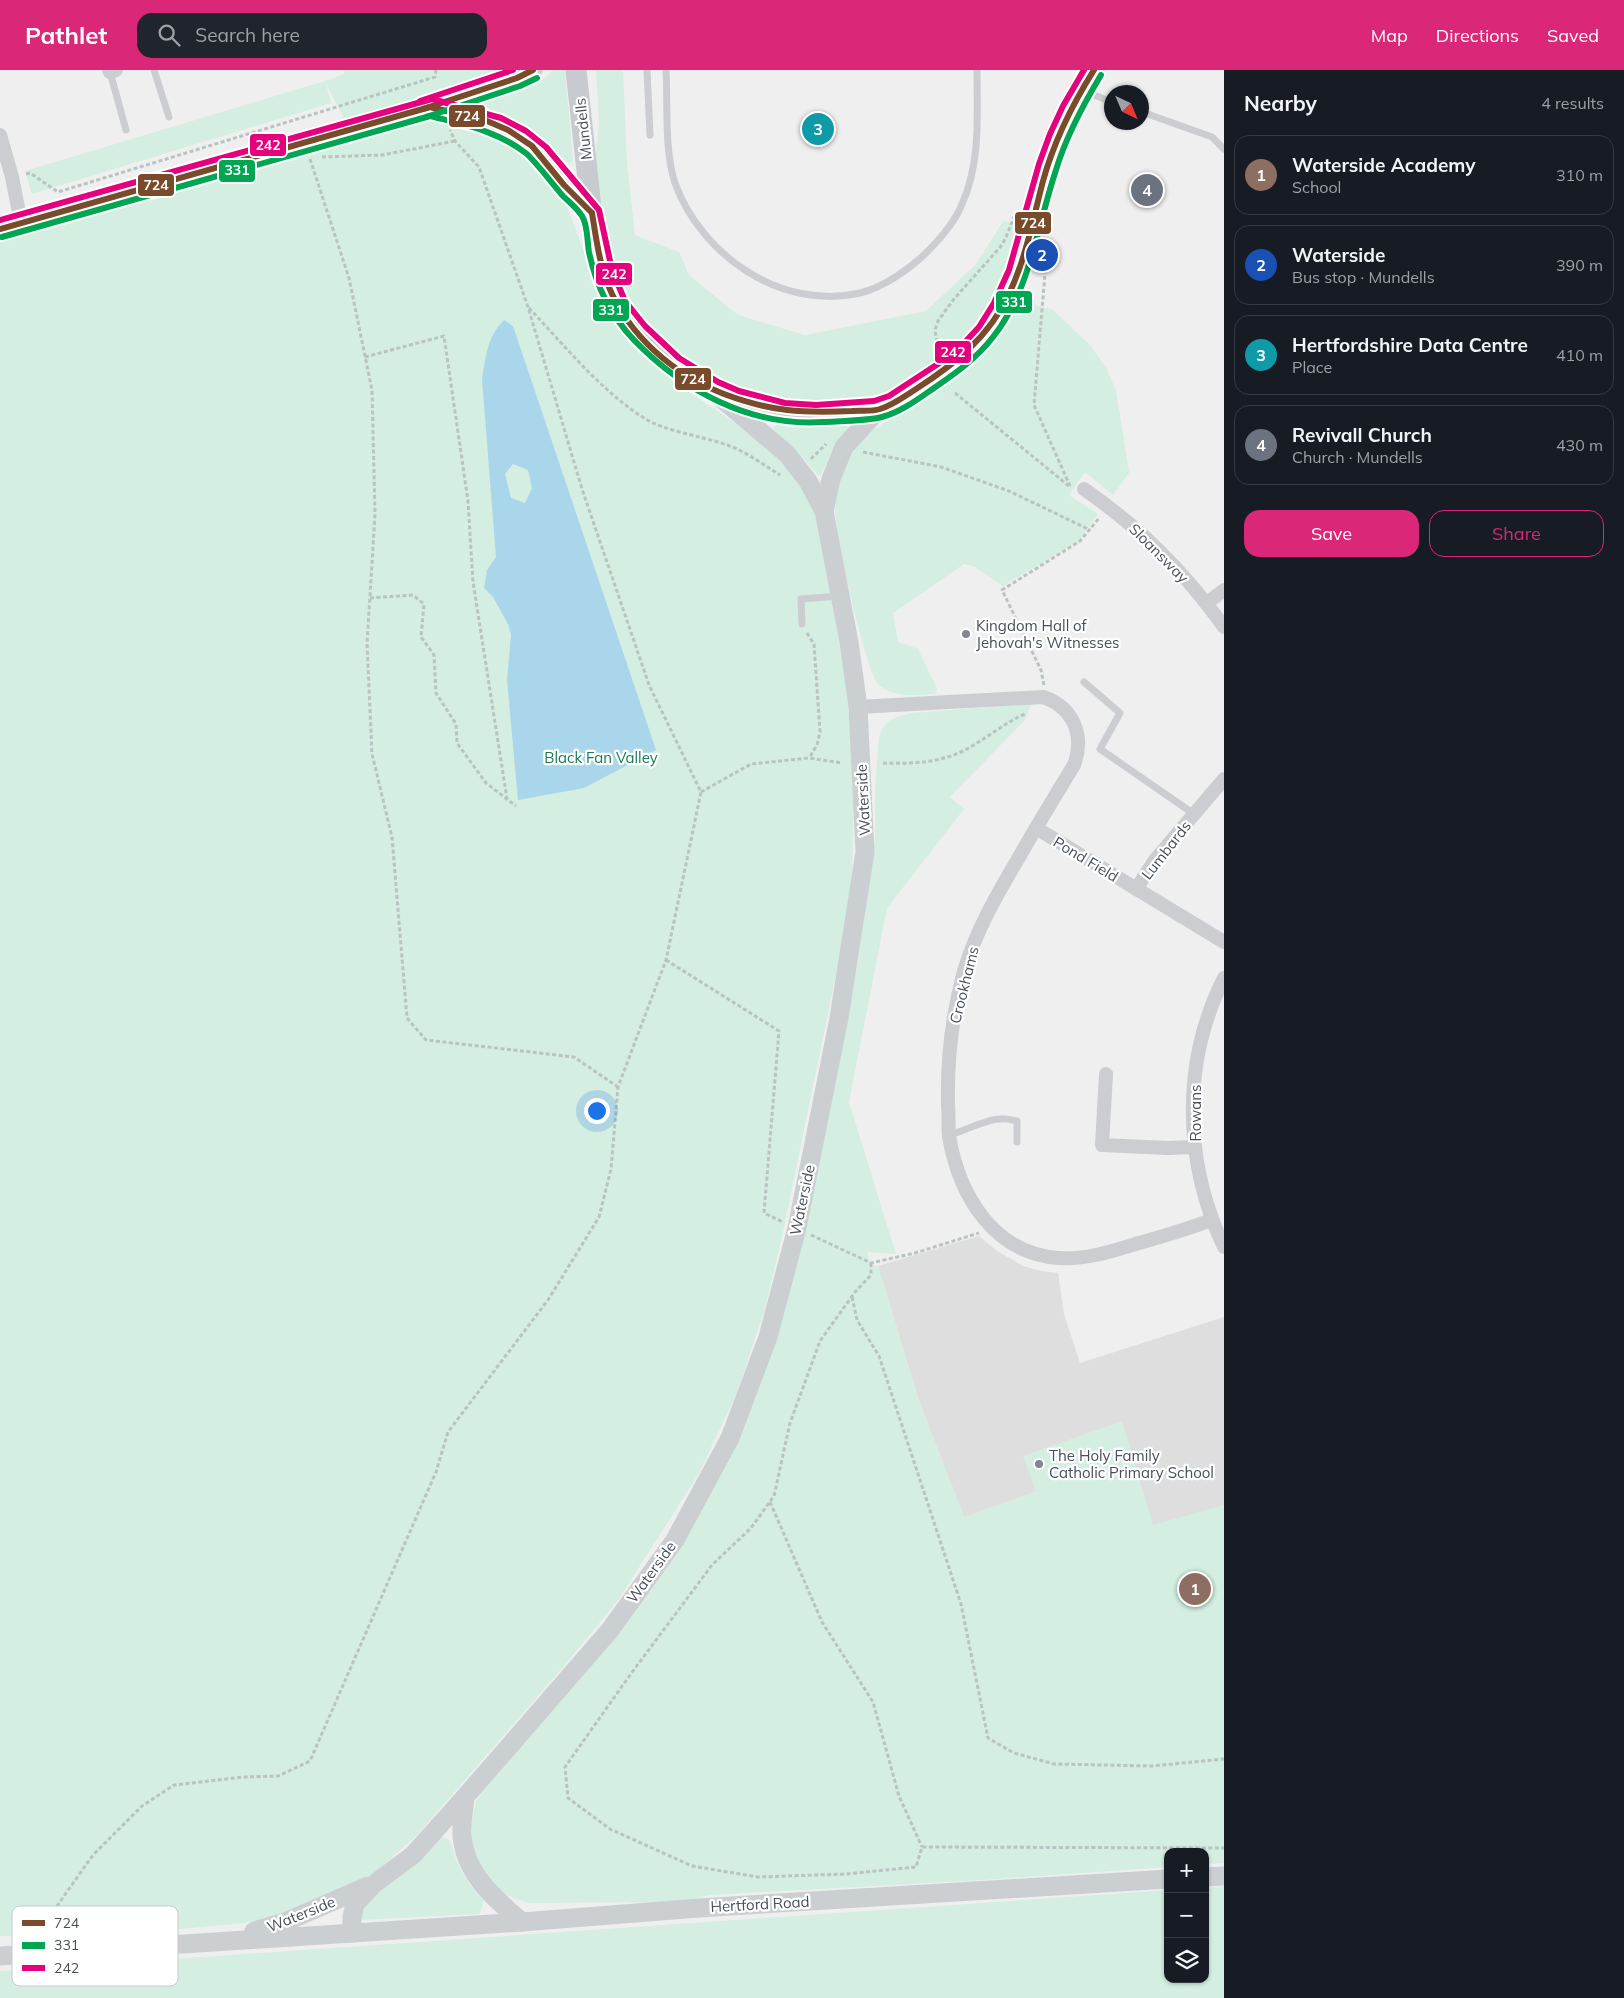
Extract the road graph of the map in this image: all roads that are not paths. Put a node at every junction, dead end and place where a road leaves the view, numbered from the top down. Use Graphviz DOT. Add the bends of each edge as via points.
graph roads {
  1 [pos="154,70"];
  2 [pos="533,70"];
  3 [pos="576,70"];
  4 [pos="647,70"];
  5 [pos="666,70"];
  6 [pos="977,70"];
  7 [pos="1094,70"];
  8 [pos="112,71"];
  9 [pos="1081,90"];
  10 [pos="1104,99"];
  11 [pos="430,107"];
  12 [pos="1149,114"];
  13 [pos="169,117"];
  14 [pos="126,130"];
  15 [pos="0,135"];
  16 [pos="650,135"];
  17 [pos="1224,149"];
  18 [pos="592,213"];
  19 [pos="21,223"];
  20 [pos="0,229"];
  21 [pos="713,390"];
  22 [pos="879,409"];
  23 [pos="1084,489"];
  24 [pos="824,511"];
  25 [pos="1224,590"];
  26 [pos="840,596"];
  27 [pos="1207,603"];
  28 [pos="802,624"];
  29 [pos="1224,627"];
  30 [pos="1084,682"];
  31 [pos="858,707"];
  32 [pos="1224,779"];
  33 [pos="1194,814"];
  34 [pos="1036,828"];
  35 [pos="1136,889"];
  36 [pos="1224,942"];
  37 [pos="1224,978"];
  38 [pos="1106,1074"];
  39 [pos="949,1135"];
  40 [pos="1017,1142"];
  41 [pos="1194,1147"];
  42 [pos="1211,1220"];
  43 [pos="1224,1247"];
  44 [pos="465,1797"];
  45 [pos="1224,1876"];
  46 [pos="1209,1877"];
  47 [pos="1164,1879"];
  48 [pos="374,1884"];
  49 [pos="522,1922"];
  50 [pos="352,1933"];
  51 [pos="227,1940"];
  52 [pos="178,1943"];
  1 -- 13 [label="lane"];
  2 -- 11 [label="main road"];
  3 -- 18 [label="main road, Mundells"];
  4 -- 16 [label="lane"];
  5 -- 6 [label="lane" via="669,162 692,218 724,255 746,272 781,288 831,296 860,293 888,281 915,264 940,239 962,204 976,159"];
  7 -- 9 [label="main road, Mundells"];
  8 -- 14 [label="lane"];
  9 -- 10 [label="lane"];
  9 -- 22 [label="main road, Mundells" via="1054,146 1031,232 1009,295 991,325 964,357 896,402"];
  11 -- 18 [label="main road" via="488,121 508,130 532,146"];
  11 -- 19 [label="main road"];
  12 -- 17 [label="lane" via="1212,136"];
  15 -- 19 [label="street"];
  18 -- 21 [label="main road, Mundells" via="600,259 608,285 621,310 642,338 668,363"];
  19 -- 20 [label="main road"];
  21 -- 22 [label="main road, Mundells" via="756,406 785,412 814,414"];
  21 -- 24 [label="main road, Waterside" via="801,470"];
  22 -- 24 [label="main road, Waterside" via="844,448 831,480"];
  23 -- 27 [label="street, Sloansway" via="1145,536"];
  24 -- 26 [label="main road, Waterside"];
  25 -- 27 [label="street"];
  26 -- 28 [label="lane" via="801,599"];
  26 -- 31 [label="main road, Waterside"];
  27 -- 29 [label="street, Sloansway"];
  30 -- 33 [label="lane" via="1120,713 1100,749"];
  31 -- 34 [label="street, Crookhams" via="1043,697 1052,700 1068,713 1079,746 1074,765"];
  31 -- 44 [label="main road, Waterside" via="865,852 839,1018 797,1228 768,1337 730,1438 675,1540 610,1630"];
  32 -- 33 [label="street, Lumbards"];
  33 -- 35 [label="street, Lumbards" via="1155,860"];
  34 -- 35 [label="street, Pond Field"];
  34 -- 39 [label="street, Crookhams" via="976,937 964,971 950,1050"];
  35 -- 36 [label="street, Lumbards"];
  37 -- 41 [label="street, Rowans" via="1198,1052 1193,1096"];
  38 -- 41 [label="street" via="1102,1145"];
  39 -- 40 [label="lane" via="1001,1118 1017,1121"];
  39 -- 42 [label="street, Crookhams" via="970,1198 992,1228 1022,1250 1058,1258 1091,1256"];
  41 -- 42 [label="street, Rowans"];
  42 -- 43 [label="street, Rowans"];
  44 -- 48 [label="main road, Waterside" via="413,1855"];
  44 -- 49 [label="main road" via="462,1836 468,1862 480,1882"];
  45 -- 46 [label="main road"];
  47 -- 49 [label="main road, Hertford Road"];
  48 -- 50 [label="main road, Waterside" via="355,1904"];
  48 -- 51 [label="main road, Waterside" via="285,1922"];
  49 -- 50 [label="main road, Hertford Road"];
  50 -- 51 [label="main road, Hertford Road"];
  51 -- 52 [label="main road"];
}
